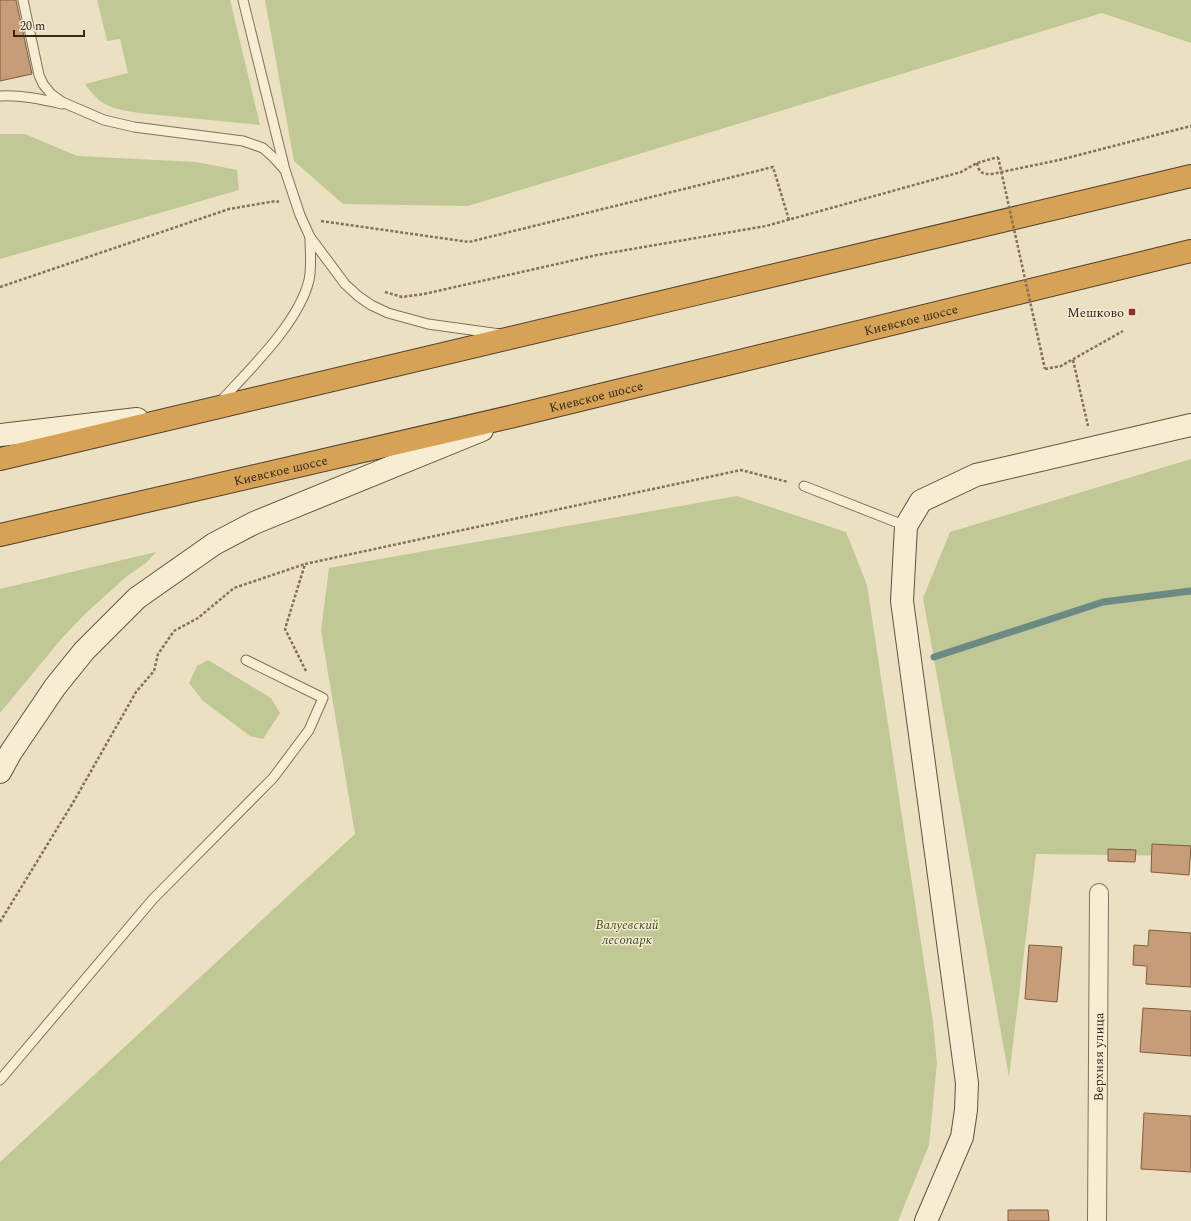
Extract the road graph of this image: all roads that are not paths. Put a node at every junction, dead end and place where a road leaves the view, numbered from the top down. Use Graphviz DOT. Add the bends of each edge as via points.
graph roads {
  1 [pos="23,0"];
  2 [pos="243,0"];
  3 [pos="0,96"];
  4 [pos="70,106"];
  5 [pos="285,170"];
  6 [pos="1191,176"];
  7 [pos="310,237"];
  8 [pos="1191,252"];
  9 [pos="522,336"];
  10 [pos="207,410"];
  11 [pos="514,416"];
  12 [pos="1191,425"];
  13 [pos="0,435"];
  14 [pos="0,459"];
  15 [pos="804,486"];
  16 [pos="906,526"];
  17 [pos="0,535"];
  18 [pos="246,660"];
  19 [pos="0,772"];
  20 [pos="1099,893"];
  21 [pos="0,1080"];
  22 [pos="926,1221"];
  23 [pos="1097,1221"];
  1 -- 4 [label="lane" via="39,75 51,94"];
  2 -- 5 [label="lane"];
  3 -- 4 [label="lane" via="37,98"];
  4 -- 5 [label="lane" via="104,120 134,127 243,141 263,148"];
  5 -- 7 [label="lane"];
  6 -- 9 [label="highway"];
  7 -- 9 [label="lane" via="345,284 358,296 382,311 428,324"];
  7 -- 10 [label="lane" via="309,279 296,311 278,337"];
  8 -- 11 [label="highway, Киевское шоссе"];
  9 -- 10 [label="highway"];
  10 -- 13 [label="street"];
  10 -- 14 [label="highway"];
  11 -- 17 [label="highway, Киевское шоссе"];
  11 -- 19 [label="street" via="254,523 214,544 137,598 84,651 56,687"];
  12 -- 16 [label="street" via="976,475 921,502"];
  15 -- 16 [label="lane"];
  16 -- 22 [label="street" via="902,601 967,1083 962,1137"];
  18 -- 21 [label="lane" via="323,698 309,730 273,778 153,899"];
  20 -- 23 [label="street, Верхняя улица"];
}
